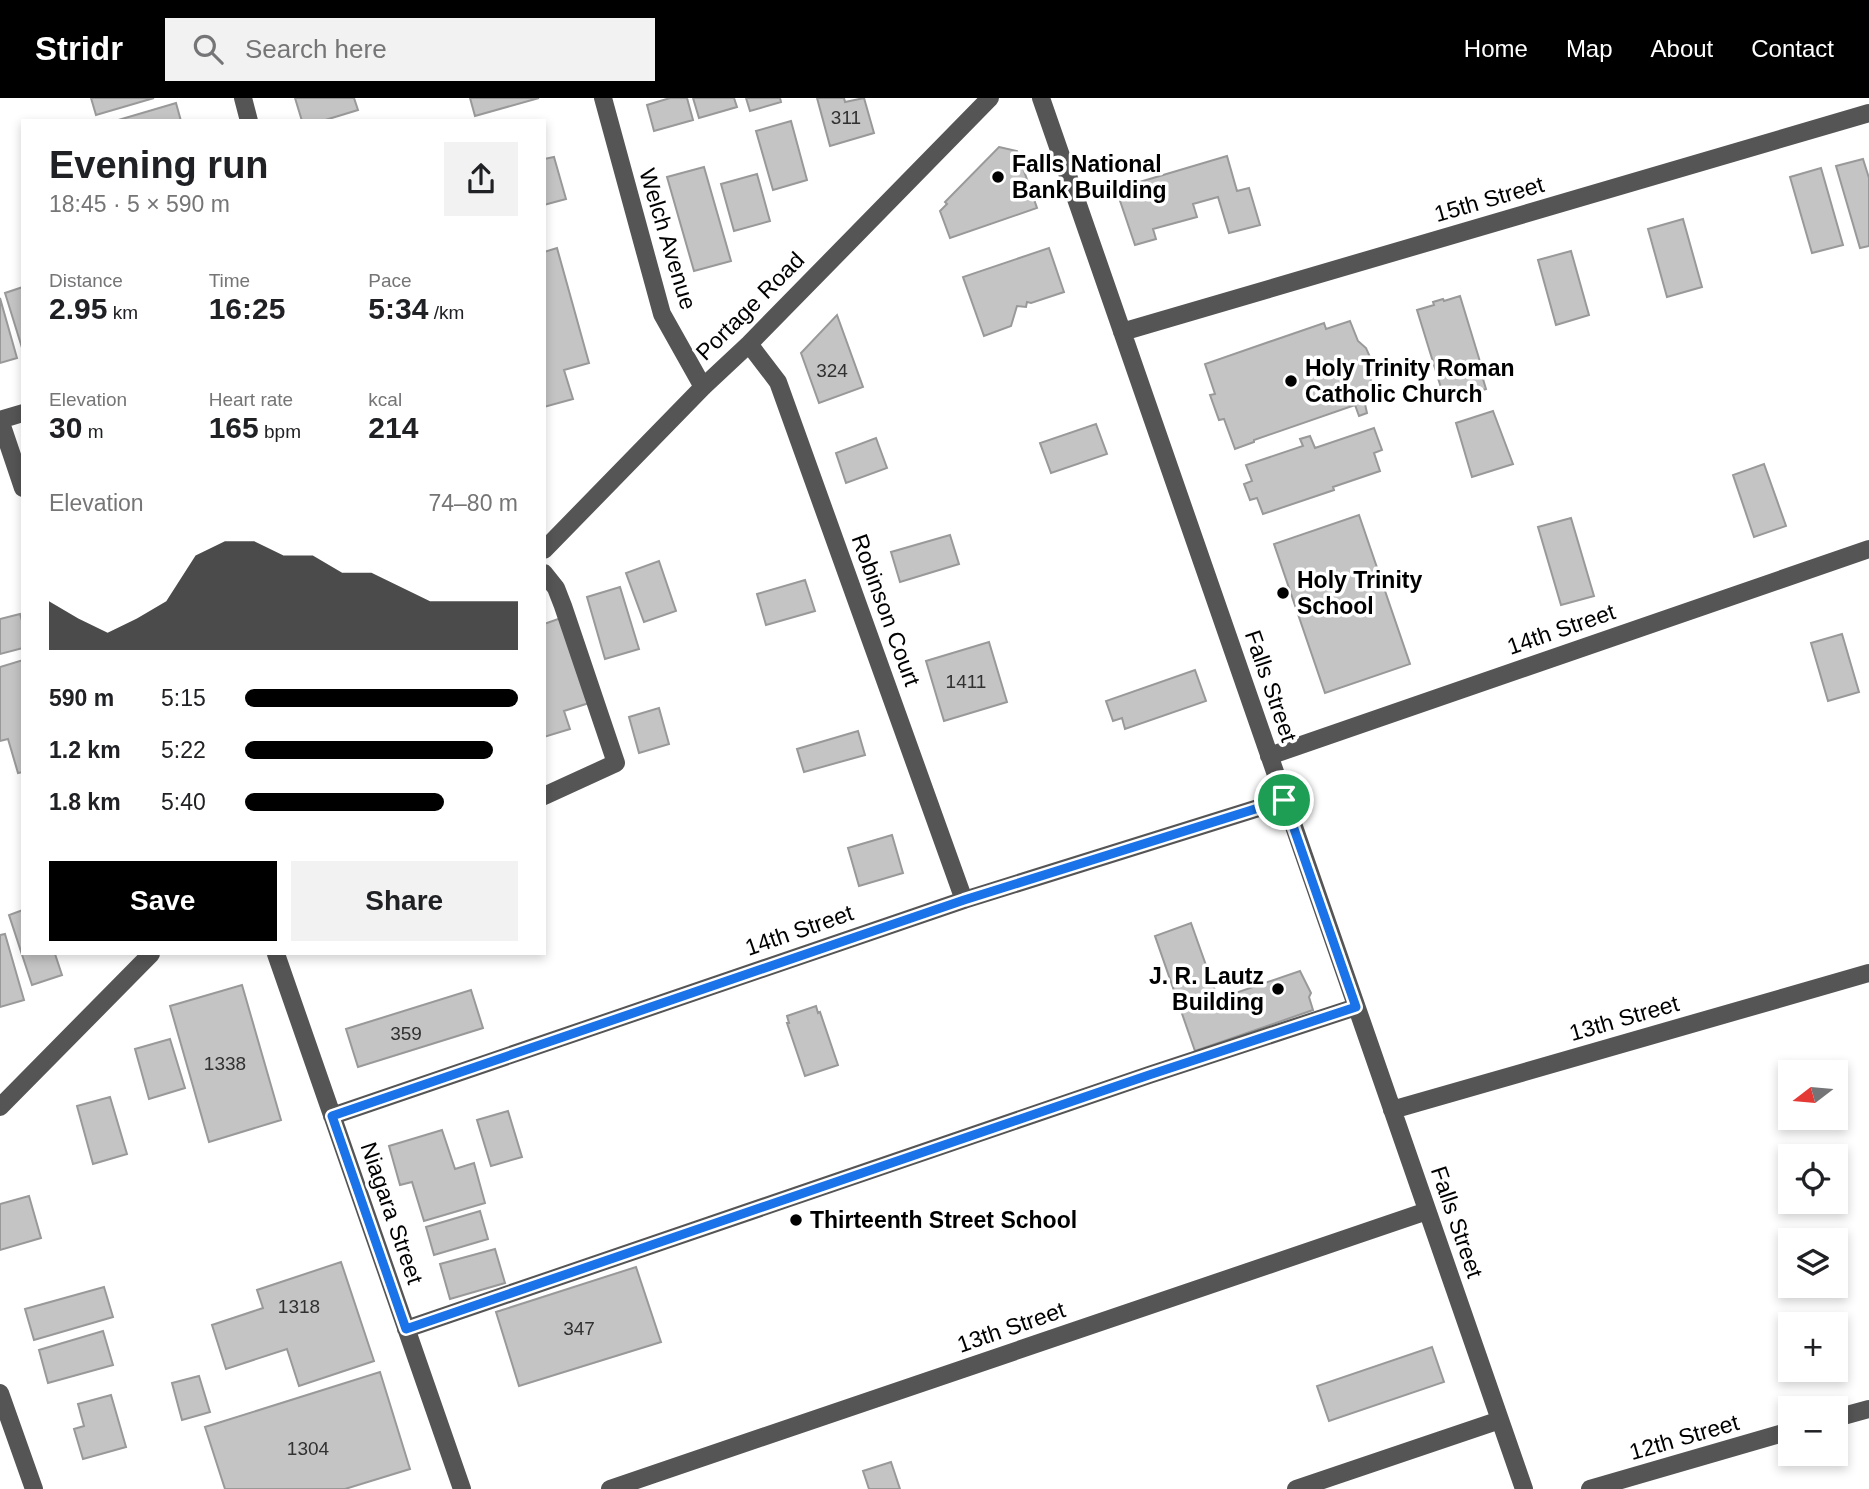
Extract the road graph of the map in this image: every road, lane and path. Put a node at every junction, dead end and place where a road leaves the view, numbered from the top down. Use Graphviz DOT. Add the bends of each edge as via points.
graph roads {
  1 [pos="243,98"];
  2 [pos="990,98"];
  3 [pos="1041,98"];
  4 [pos="609,100"];
  5 [pos="1869,113"];
  6 [pos="248,119"];
  7 [pos="1122,332"];
  8 [pos="749,344"];
  9 [pos="703,387"];
  10 [pos="21,414"];
  11 [pos="0,420"];
  12 [pos="21,482"];
  13 [pos="546,548"];
  14 [pos="1869,549"];
  15 [pos="546,576"];
  16 [pos="1269,756"];
  17 [pos="546,795"];
  18 [pos="1284,800"];
  19 [pos="964,900"];
  20 [pos="150,955"];
  21 [pos="276,955"];
  22 [pos="1869,973"];
  23 [pos="1356,1007"];
  24 [pos="0,1107"];
  25 [pos="1392,1110"];
  26 [pos="332,1116"];
  27 [pos="1427,1212"];
  28 [pos="406,1329"];
  29 [pos="0,1392"];
  30 [pos="1869,1409"];
  31 [pos="1848,1415"];
  32 [pos="1500,1420"];
  33 [pos="1778,1434"];
  34 [pos="34,1489"];
  35 [pos="462,1489"];
  36 [pos="610,1489"];
  37 [pos="1296,1489"];
  38 [pos="1524,1489"];
  39 [pos="1590,1489"];
  1 -- 6 [label="street"];
  2 -- 8 [label="street, Portage Road"];
  3 -- 7 [label="street, Falls Street"];
  4 -- 9 [label="street, Welch Avenue" via="662,314"];
  5 -- 7 [label="street, 15th Street"];
  7 -- 16 [label="street, Falls Street"];
  8 -- 9 [label="street, Portage Road"];
  8 -- 19 [label="street, Robinson Court" via="778,382"];
  9 -- 13 [label="street, Portage Road"];
  10 -- 11 [label="street"];
  11 -- 12 [label="street"];
  14 -- 16 [label="street, 14th Street"];
  15 -- 17 [label="street" via="563,606 616,763"];
  16 -- 18 [label="street, Falls Street"];
  18 -- 19 [label="street, 14th Street"];
  18 -- 23 [label="street, Falls Street"];
  19 -- 26 [label="street, 14th Street"];
  20 -- 24 [label="street"];
  21 -- 26 [label="street, Niagara Street"];
  22 -- 25 [label="street, 13th Street"];
  23 -- 25 [label="street, Falls Street"];
  23 -- 28 [label="street"];
  25 -- 27 [label="street, Falls Street"];
  26 -- 28 [label="street, Niagara Street"];
  27 -- 32 [label="street, Falls Street"];
  27 -- 36 [label="street, 13th Street"];
  28 -- 35 [label="street, Niagara Street"];
  29 -- 34 [label="street"];
  30 -- 31 [label="street"];
  32 -- 37 [label="street"];
  32 -- 38 [label="street, Falls Street"];
  33 -- 39 [label="street, 12th Street"];
}
